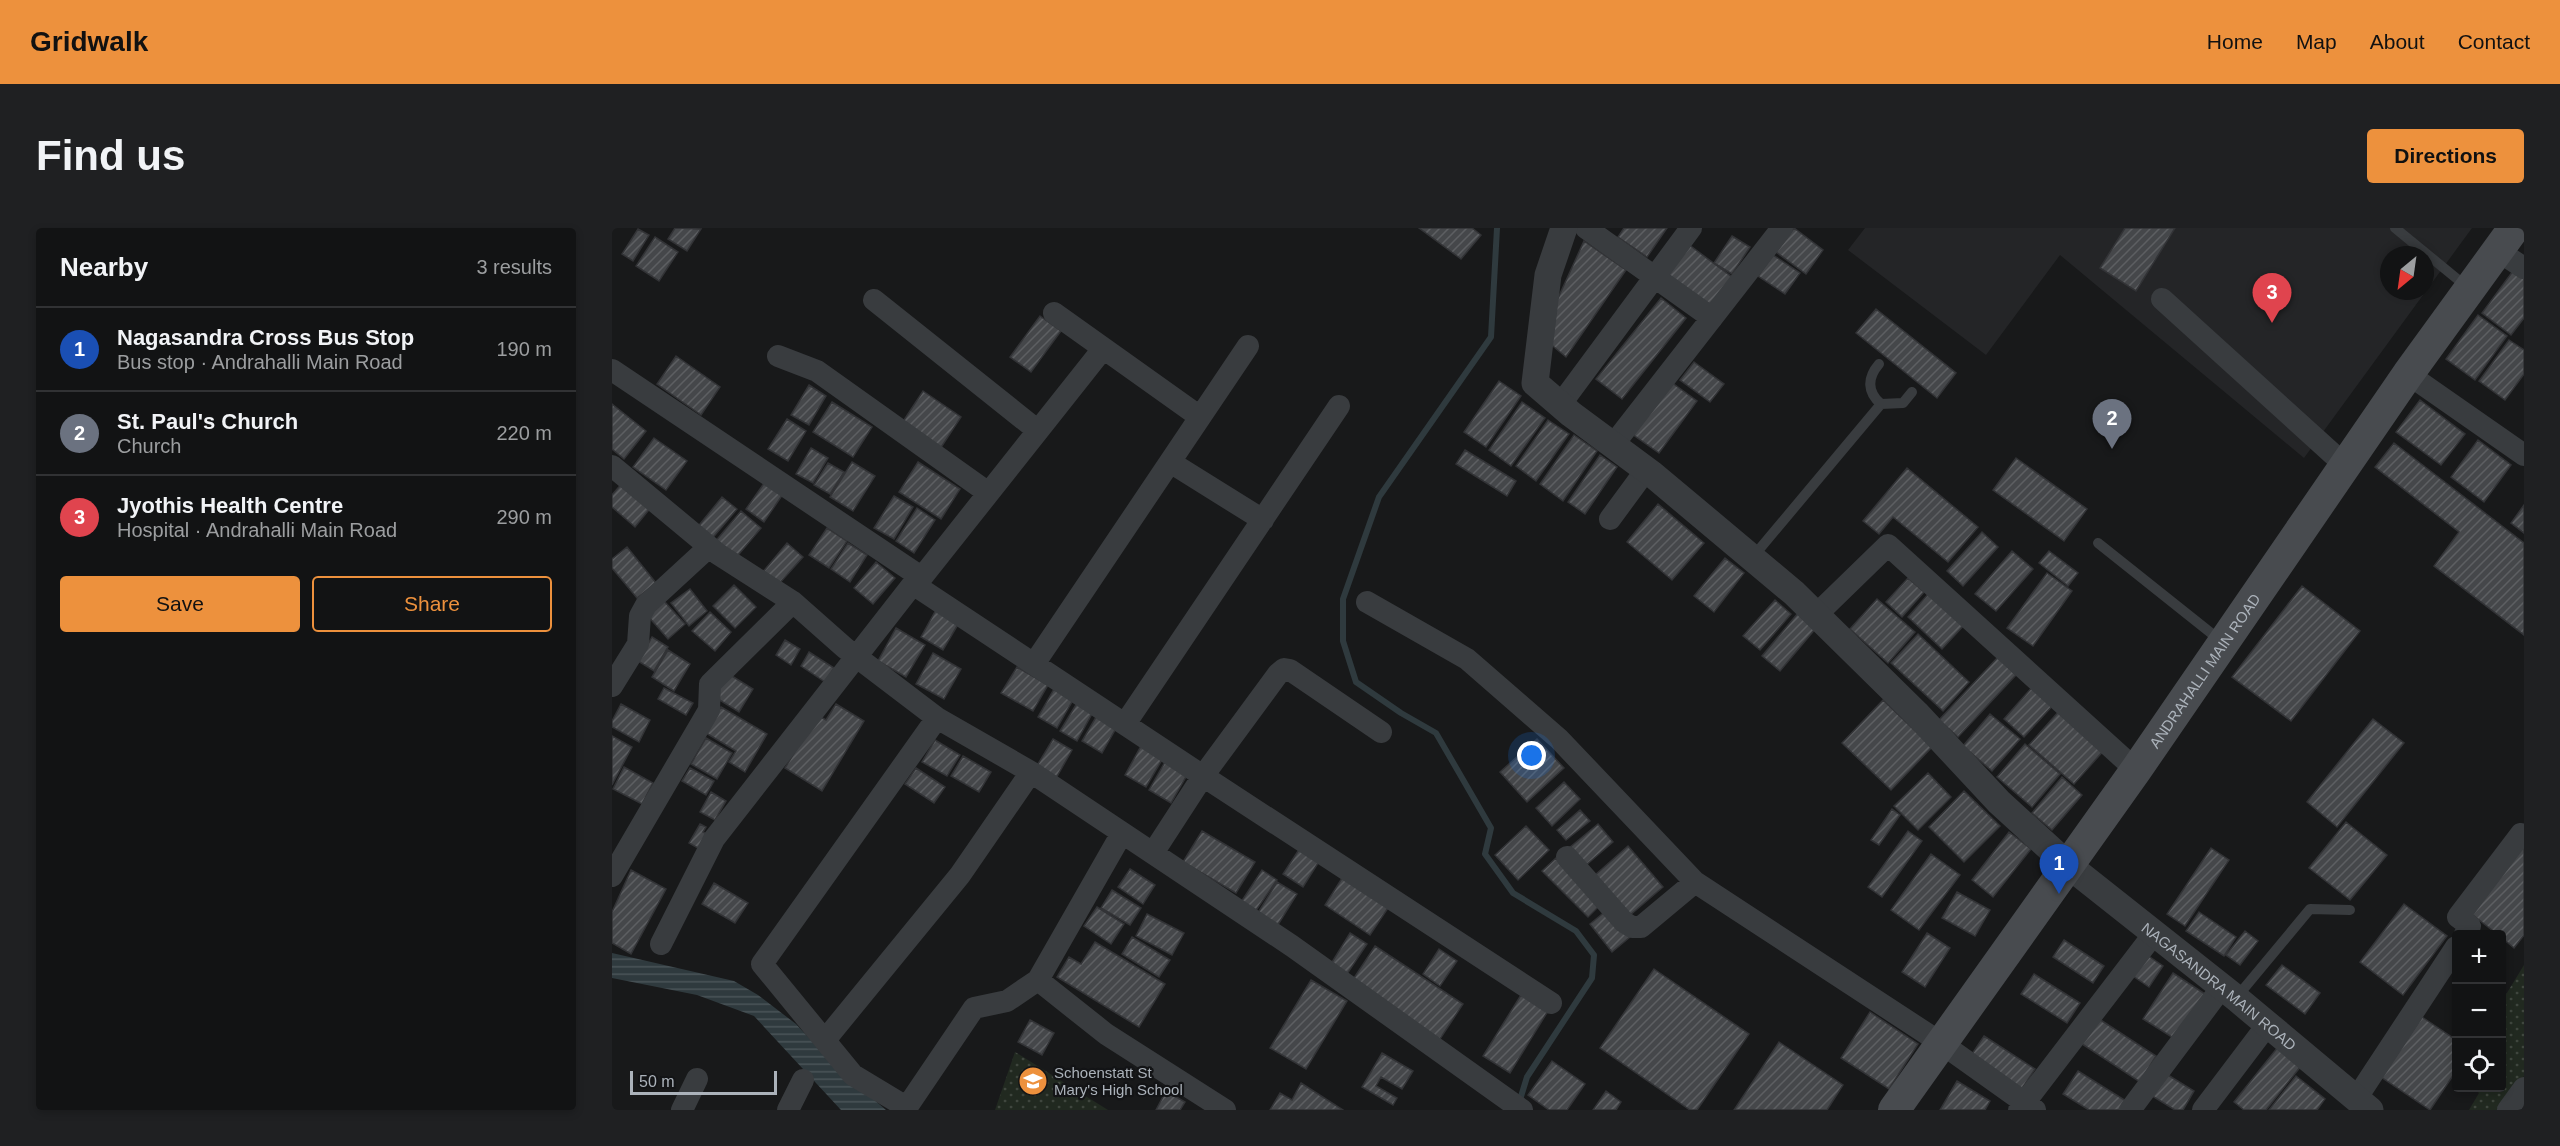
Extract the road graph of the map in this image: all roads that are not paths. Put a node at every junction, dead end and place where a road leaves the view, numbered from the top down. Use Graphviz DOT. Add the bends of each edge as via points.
graph roads {
  1 [pos="1564,228"];
  2 [pos="1586,228"];
  3 [pos="1691,228"];
  4 [pos="1782,228"];
  5 [pos="2395,228"];
  6 [pos="2506,239"];
  7 [pos="2524,268"];
  8 [pos="1655,276"];
  9 [pos="2469,289"];
  10 [pos="2162,299"];
  11 [pos="874,300"];
  12 [pos="1054,313"];
  13 [pos="1712,318"];
  14 [pos="1248,346"];
  15 [pos="1102,350"];
  16 [pos="778,356"];
  17 [pos="1879,364"];
  18 [pos="612,370"];
  19 [pos="2408,374"];
  20 [pos="1912,392"];
  21 [pos="1881,404"];
  22 [pos="1560,405"];
  23 [pos="1340,406"];
  24 [pos="1200,417"];
  25 [pos="1037,430"];
  26 [pos="1612,445"];
  27 [pos="2524,455"];
  28 [pos="1170,462"];
  29 [pos="612,466"];
  30 [pos="2346,466"];
  31 [pos="1646,470"];
  32 [pos="987,492"];
  33 [pos="1610,519"];
  34 [pos="1263,520"];
  35 [pos="2098,543"];
  36 [pos="710,547"];
  37 [pos="1752,558"];
  38 [pos="918,582"];
  39 [pos="793,602"];
  40 [pos="1367,602"];
  41 [pos="1816,615"];
  42 [pos="2223,643"];
  43 [pos="855,655"];
  44 [pos="1034,664"];
  45 [pos="612,686"];
  46 [pos="937,718"];
  47 [pos="1125,724"];
  48 [pos="1381,732"];
  49 [pos="2136,770"];
  50 [pos="1031,772"];
  51 [pos="1203,776"];
  52 [pos="1122,833"];
  53 [pos="2521,834"];
  54 [pos="1153,853"];
  55 [pos="1567,857"];
  56 [pos="2068,866"];
  57 [pos="612,876"];
  58 [pos="1695,882"];
  59 [pos="2350,910"];
  60 [pos="2467,930"];
  61 [pos="2153,935"];
  62 [pos="661,944"];
  63 [pos="2452,955"];
  64 [pos="1038,980"];
  65 [pos="2229,993"];
  66 [pos="1551,1004"];
  67 [pos="2268,1024"];
  68 [pos="825,1040"];
  69 [pos="1941,1043"];
  70 [pos="697,1079"];
  71 [pos="803,1080"];
  72 [pos="2524,1088"];
  73 [pos="2363,1104"];
  74 [pos="2026,1107"];
  75 [pos="905,1108"];
  76 [pos="681,1110"];
  77 [pos="788,1110"];
  78 [pos="1225,1110"];
  79 [pos="1522,1110"];
  80 [pos="1894,1110"];
  81 [pos="2130,1110"];
  82 [pos="2203,1110"];
  83 [pos="2508,1110"];
  1 -- 22 [label="street, NAGASANDRA MAIN ROAD" via="1548,275 1535,383"];
  2 -- 8 [label="street"];
  3 -- 8 [label="street"];
  4 -- 13 [label="street"];
  5 -- 9 [label="lane"];
  6 -- 7 [label="street"];
  6 -- 9 [label="main road, ANDRAHALLI MAIN ROAD"];
  8 -- 13 [label="street"];
  8 -- 22 [label="street"];
  9 -- 19 [label="main road, ANDRAHALLI MAIN ROAD"];
  10 -- 30 [label="street"];
  11 -- 25 [label="street"];
  12 -- 15 [label="street"];
  13 -- 26 [label="street"];
  14 -- 24 [label="street"];
  15 -- 24 [label="street"];
  15 -- 25 [label="street"];
  16 -- 32 [label="street" via="817,371"];
  17 -- 21 [label="lane" via="1869,385 1872,396"];
  18 -- 38 [label="street"];
  19 -- 27 [label="street"];
  19 -- 30 [label="main road, ANDRAHALLI MAIN ROAD"];
  20 -- 21 [label="lane" via="1903,403"];
  21 -- 37 [label="lane"];
  22 -- 26 [label="street, NAGASANDRA MAIN ROAD"];
  23 -- 34 [label="street"];
  24 -- 28 [label="street"];
  25 -- 32 [label="street"];
  26 -- 31 [label="street, NAGASANDRA MAIN ROAD"];
  28 -- 34 [label="street"];
  28 -- 44 [label="street"];
  29 -- 36 [label="street"];
  30 -- 42 [label="main road, ANDRAHALLI MAIN ROAD"];
  31 -- 33 [label="street"];
  31 -- 37 [label="street, NAGASANDRA MAIN ROAD"];
  32 -- 38 [label="street"];
  34 -- 47 [label="street"];
  35 -- 42 [label="lane"];
  36 -- 39 [label="street"];
  36 -- 45 [label="street" via="646,605 640,616 638,644"];
  37 -- 41 [label="street, NAGASANDRA MAIN ROAD"];
  38 -- 43 [label="street"];
  38 -- 44 [label="street"];
  39 -- 43 [label="street"];
  39 -- 57 [label="street" via="710,684 709,710"];
  40 -- 58 [label="street" via="1467,659 1559,739"];
  41 -- 49 [label="street" via="1888,546"];
  41 -- 56 [label="street, NAGASANDRA MAIN ROAD" via="1916,712 1999,802"];
  42 -- 49 [label="main road, ANDRAHALLI MAIN ROAD"];
  43 -- 46 [label="street"];
  43 -- 62 [label="street" via="714,839"];
  44 -- 47 [label="street"];
  46 -- 50 [label="street"];
  46 -- 68 [label="street" via="762,964"];
  47 -- 51 [label="street"];
  48 -- 51 [label="street" via="1284,669"];
  49 -- 56 [label="main road, ANDRAHALLI MAIN ROAD"];
  50 -- 52 [label="street"];
  50 -- 68 [label="street" via="960,875"];
  51 -- 54 [label="street"];
  51 -- 66 [label="street"];
  52 -- 54 [label="street"];
  52 -- 64 [label="street"];
  53 -- 60 [label="street" via="2458,917 2470,926"];
  54 -- 79 [label="street" via="1292,946"];
  55 -- 58 [label="street" via="1632,927 1641,927"];
  56 -- 61 [label="street, NAGASANDRA MAIN ROAD"];
  56 -- 69 [label="main road, ANDRAHALLI MAIN ROAD"];
  58 -- 69 [label="street"];
  59 -- 65 [label="lane" via="2310,909"];
  61 -- 65 [label="street, NAGASANDRA MAIN ROAD"];
  61 -- 74 [label="street"];
  63 -- 73 [label="street"];
  64 -- 75 [label="street" via="1007,1001 974,1008"];
  64 -- 78 [label="street" via="1106,1034"];
  65 -- 67 [label="street, NAGASANDRA MAIN ROAD"];
  65 -- 81 [label="street"];
  67 -- 73 [label="street, NAGASANDRA MAIN ROAD"];
  67 -- 82 [label="street"];
  68 -- 75 [label="street" via="853,1075"];
  69 -- 74 [label="street"];
  69 -- 80 [label="main road, ANDRAHALLI MAIN ROAD"];
  70 -- 76 [label="street"];
  71 -- 77 [label="street"];
  72 -- 83 [label="street"];
}
